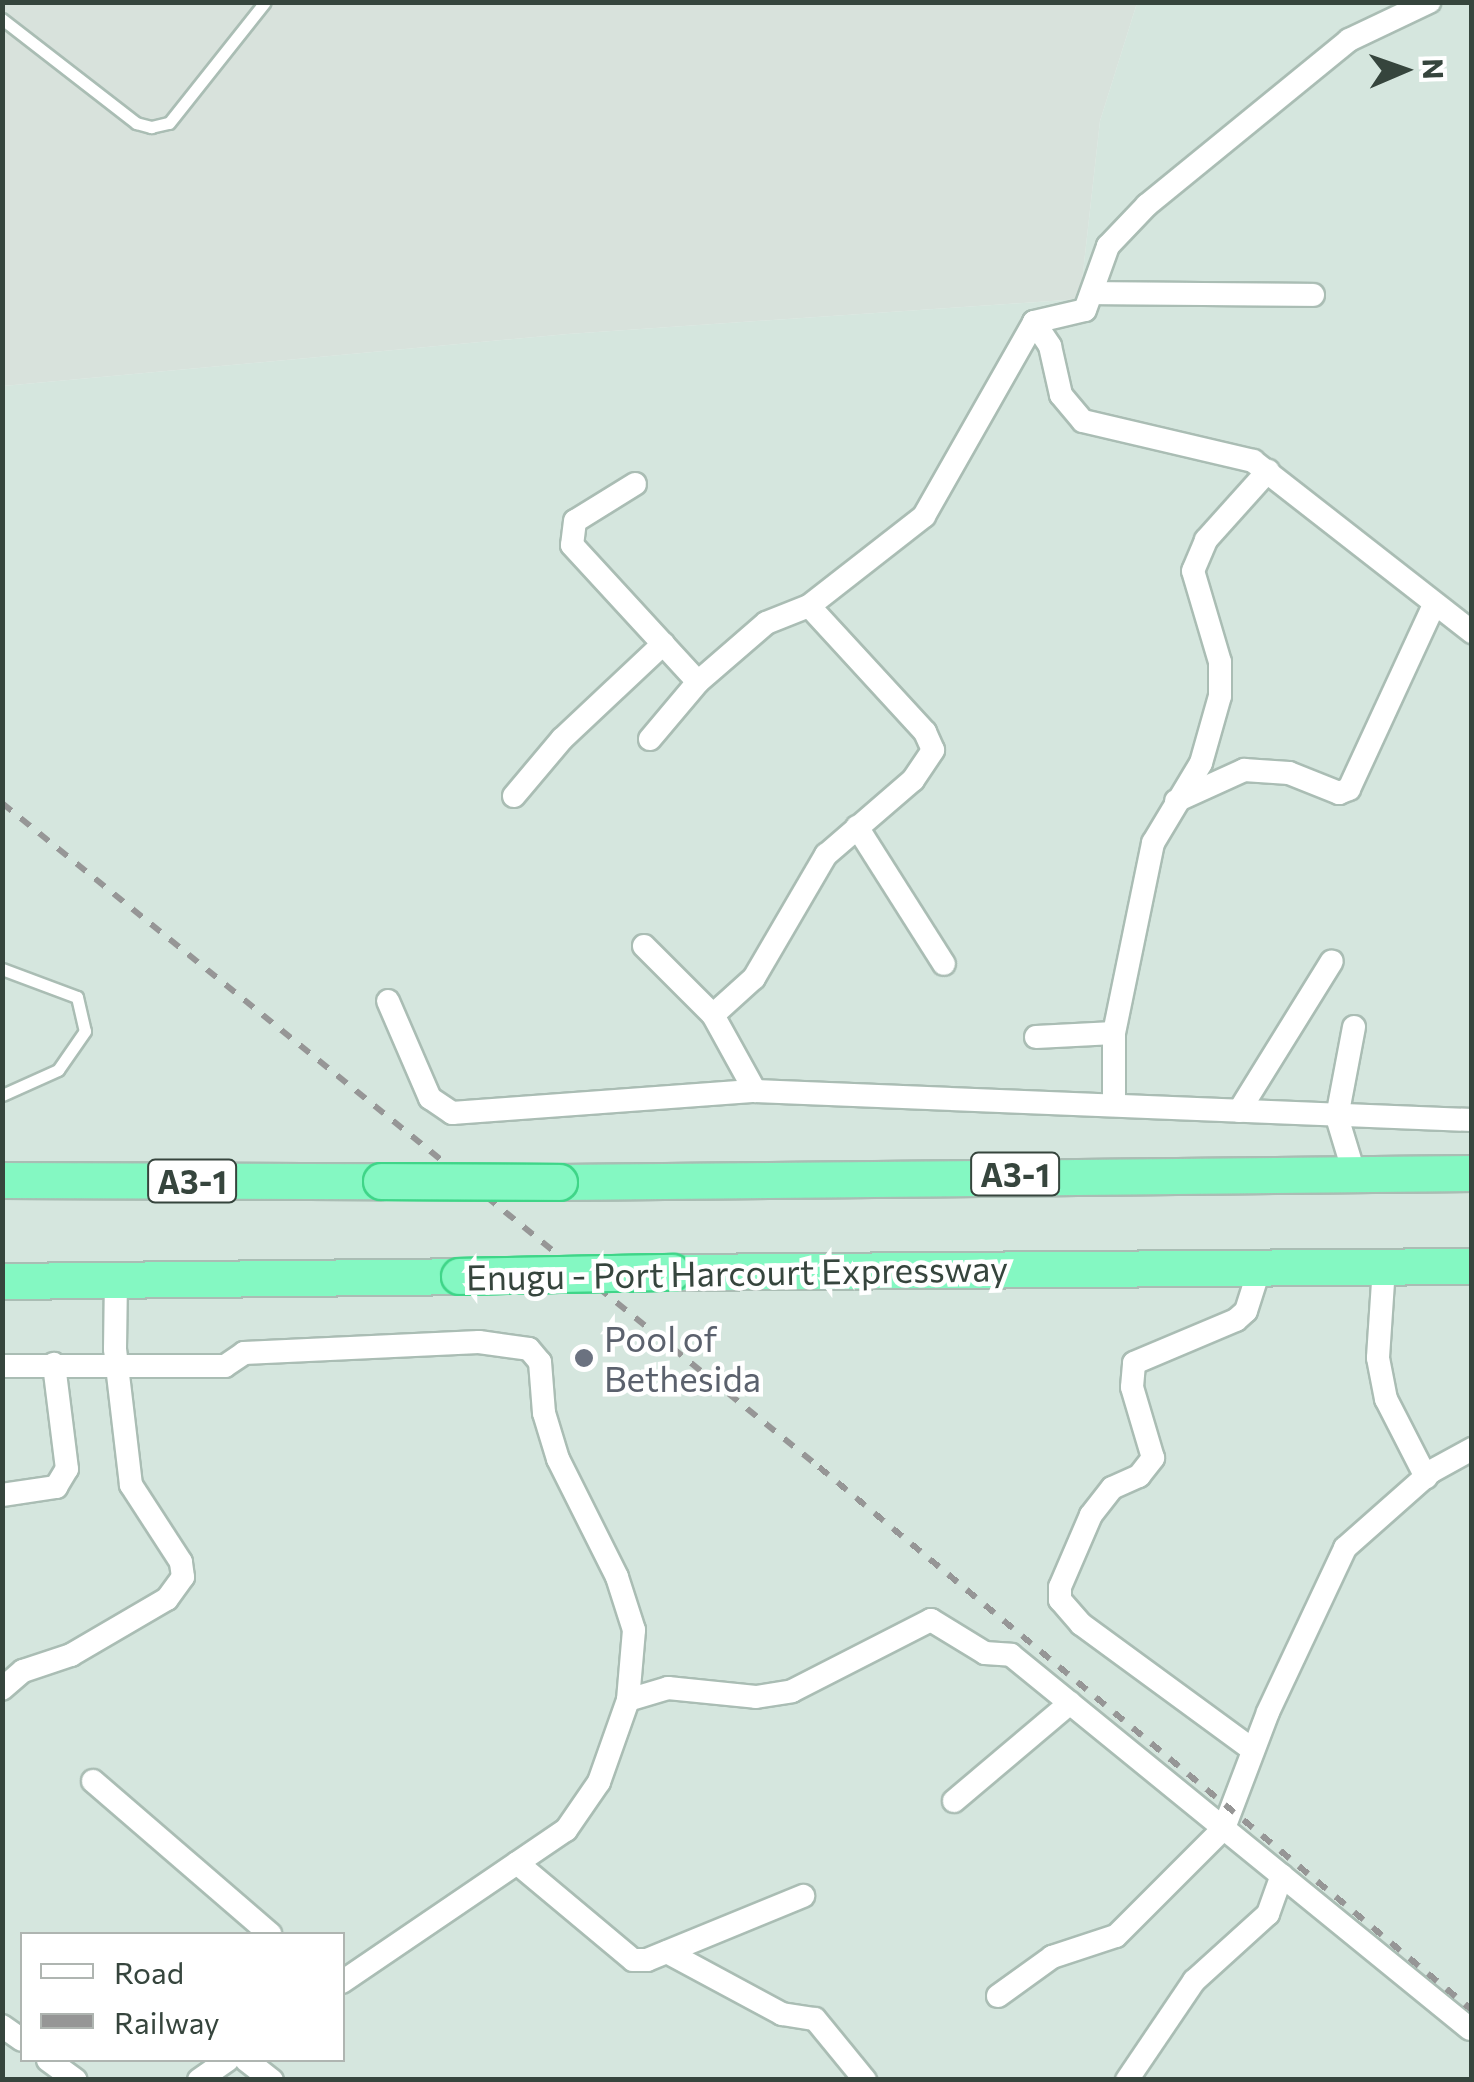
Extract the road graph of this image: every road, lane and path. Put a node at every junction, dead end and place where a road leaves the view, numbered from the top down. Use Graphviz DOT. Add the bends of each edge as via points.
graph roads {
  1 [pos="265,2"];
  2 [pos="1429,2"];
  3 [pos="2,19"];
  4 [pos="1093,293"];
  5 [pos="1313,295"];
  6 [pos="1034,322"];
  7 [pos="1268,470"];
  8 [pos="635,484"];
  9 [pos="1434,604"];
  10 [pos="809,606"];
  11 [pos="1472,632"];
  12 [pos="664,644"];
  13 [pos="698,682"];
  14 [pos="650,740"];
  15 [pos="514,796"];
  16 [pos="1173,802"];
  17 [pos="857,827"];
  18 [pos="644,946"];
  19 [pos="1332,961"];
  20 [pos="944,964"];
  21 [pos="2,969"];
  22 [pos="388,1001"];
  23 [pos="714,1015"];
  24 [pos="1354,1027"];
  25 [pos="1114,1034"];
  26 [pos="1036,1037"];
  27 [pos="755,1091"];
  28 [pos="2,1096"];
  29 [pos="1114,1104"];
  30 [pos="1239,1112"];
  31 [pos="1337,1117"];
  32 [pos="1472,1120"];
  33 [pos="1472,1172"];
  34 [pos="1354,1173"];
  35 [pos="2,1180"];
  36 [pos="1384,1266"];
  37 [pos="1472,1266"];
  38 [pos="1260,1267"];
  39 [pos="2,1281"];
  40 [pos="116,1281"];
  41 [pos="116,1361"];
  42 [pos="54,1364"];
  43 [pos="2,1366"];
  44 [pos="1472,1450"];
  45 [pos="1426,1477"];
  46 [pos="2,1495"];
  47 [pos="2,1689"];
  48 [pos="628,1700"];
  49 [pos="1070,1703"];
  50 [pos="1253,1750"];
  51 [pos="93,1781"];
  52 [pos="954,1801"];
  53 [pos="1224,1828"];
  54 [pos="517,1864"];
  55 [pos="1282,1875"];
  56 [pos="802,1896"];
  57 [pos="1317,1908"];
  58 [pos="1268,1914"];
  59 [pos="268,1932"];
  60 [pos="667,1952"];
  61 [pos="345,1980"];
  62 [pos="998,1996"];
  63 [pos="1472,2017"];
  64 [pos="1471,2030"];
  65 [pos="51,2062"];
  66 [pos="225,2062"];
  67 [pos="249,2062"];
  68 [pos="76,2080"];
  69 [pos="199,2080"];
  70 [pos="272,2080"];
  71 [pos="865,2080"];
  72 [pos="1127,2080"];
  1 -- 3 [label="lane" via="169,123 152,127 136,123"];
  2 -- 4 [label="street" via="1348,40 1147,206 1108,246"];
  4 -- 5 [label="street"];
  4 -- 6 [label="street" via="1085,310"];
  6 -- 7 [label="street" via="1050,346 1062,396 1083,421 1236,455"];
  6 -- 10 [label="street" via="924,516"];
  7 -- 9 [label="street"];
  7 -- 16 [label="street" via="1206,540 1192,571 1220,662 1220,696 1207,748"];
  8 -- 12 [label="street" via="576,521 572,544"];
  9 -- 11 [label="street"];
  9 -- 16 [label="street" via="1349,789 1340,793 1289,773 1244,770"];
  10 -- 13 [label="street" via="766,623"];
  10 -- 17 [label="street" via="925,732 933,750 913,780"];
  12 -- 13 [label="street"];
  12 -- 15 [label="street" via="562,739"];
  13 -- 14 [label="street"];
  16 -- 25 [label="street" via="1153,843"];
  17 -- 20 [label="street"];
  17 -- 23 [label="street" via="826,855 754,978"];
  18 -- 23 [label="street"];
  19 -- 30 [label="street"];
  21 -- 28 [label="lane" via="77,997 86,1031 58,1070"];
  22 -- 27 [label="street" via="440,1110"];
  23 -- 27 [label="street"];
  24 -- 31 [label="street"];
  25 -- 26 [label="street"];
  25 -- 29 [label="street"];
  27 -- 29 [label="street"];
  29 -- 30 [label="street"];
  30 -- 31 [label="street"];
  31 -- 32 [label="street"];
  31 -- 34 [label="street"];
  33 -- 34 [label="highway, A3-1"];
  34 -- 35 [label="highway, A3-1, bridge"];
  36 -- 37 [label="highway, Enugu - Port Harcourt Expressway"];
  36 -- 38 [label="highway, Enugu - Port Harcourt Expressway"];
  36 -- 45 [label="street" via="1378,1358 1386,1399"];
  38 -- 40 [label="highway, Enugu - Port Harcourt Expressway, bridge"];
  38 -- 50 [label="street" via="1246,1311 1236,1320 1134,1364 1132,1387 1153,1458 1139,1476 1112,1488 1091,1515 1060,1587 1060,1600 1081,1624"];
  39 -- 40 [label="highway, Enugu - Port Harcourt Expressway"];
  40 -- 41 [label="street"];
  41 -- 42 [label="street"];
  41 -- 47 [label="street" via="131,1485 181,1562 183,1577 167,1599 71,1655 24,1670"];
  41 -- 48 [label="street" via="225,1366 244,1353 479,1342 529,1349 540,1362 544,1413 558,1460 602,1544 634,1630"];
  42 -- 43 [label="street"];
  42 -- 46 [label="street" via="67,1470 56,1486"];
  44 -- 45 [label="street"];
  45 -- 50 [label="street" via="1346,1548"];
  48 -- 49 [label="street" via="668,1688 756,1696 792,1691 931,1620 985,1654 1012,1655"];
  48 -- 54 [label="street" via="586,1808"];
  49 -- 52 [label="street"];
  49 -- 53 [label="street"];
  50 -- 53 [label="street"];
  51 -- 59 [label="street"];
  53 -- 55 [label="street"];
  53 -- 62 [label="street" via="1116,1936 1052,1957"];
  54 -- 60 [label="street" via="620,1954 647,1960"];
  54 -- 61 [label="street"];
  55 -- 57 [label="street"];
  55 -- 58 [label="street"];
  56 -- 60 [label="street"];
  57 -- 58 [label="street"];
  57 -- 64 [label="street"];
  58 -- 72 [label="street" via="1194,1981"];
  60 -- 71 [label="street" via="782,2014 814,2019"];
  63 -- 64 [label="street"];
  65 -- 68 [label="street"];
  66 -- 69 [label="street"];
  67 -- 70 [label="street"];
}
